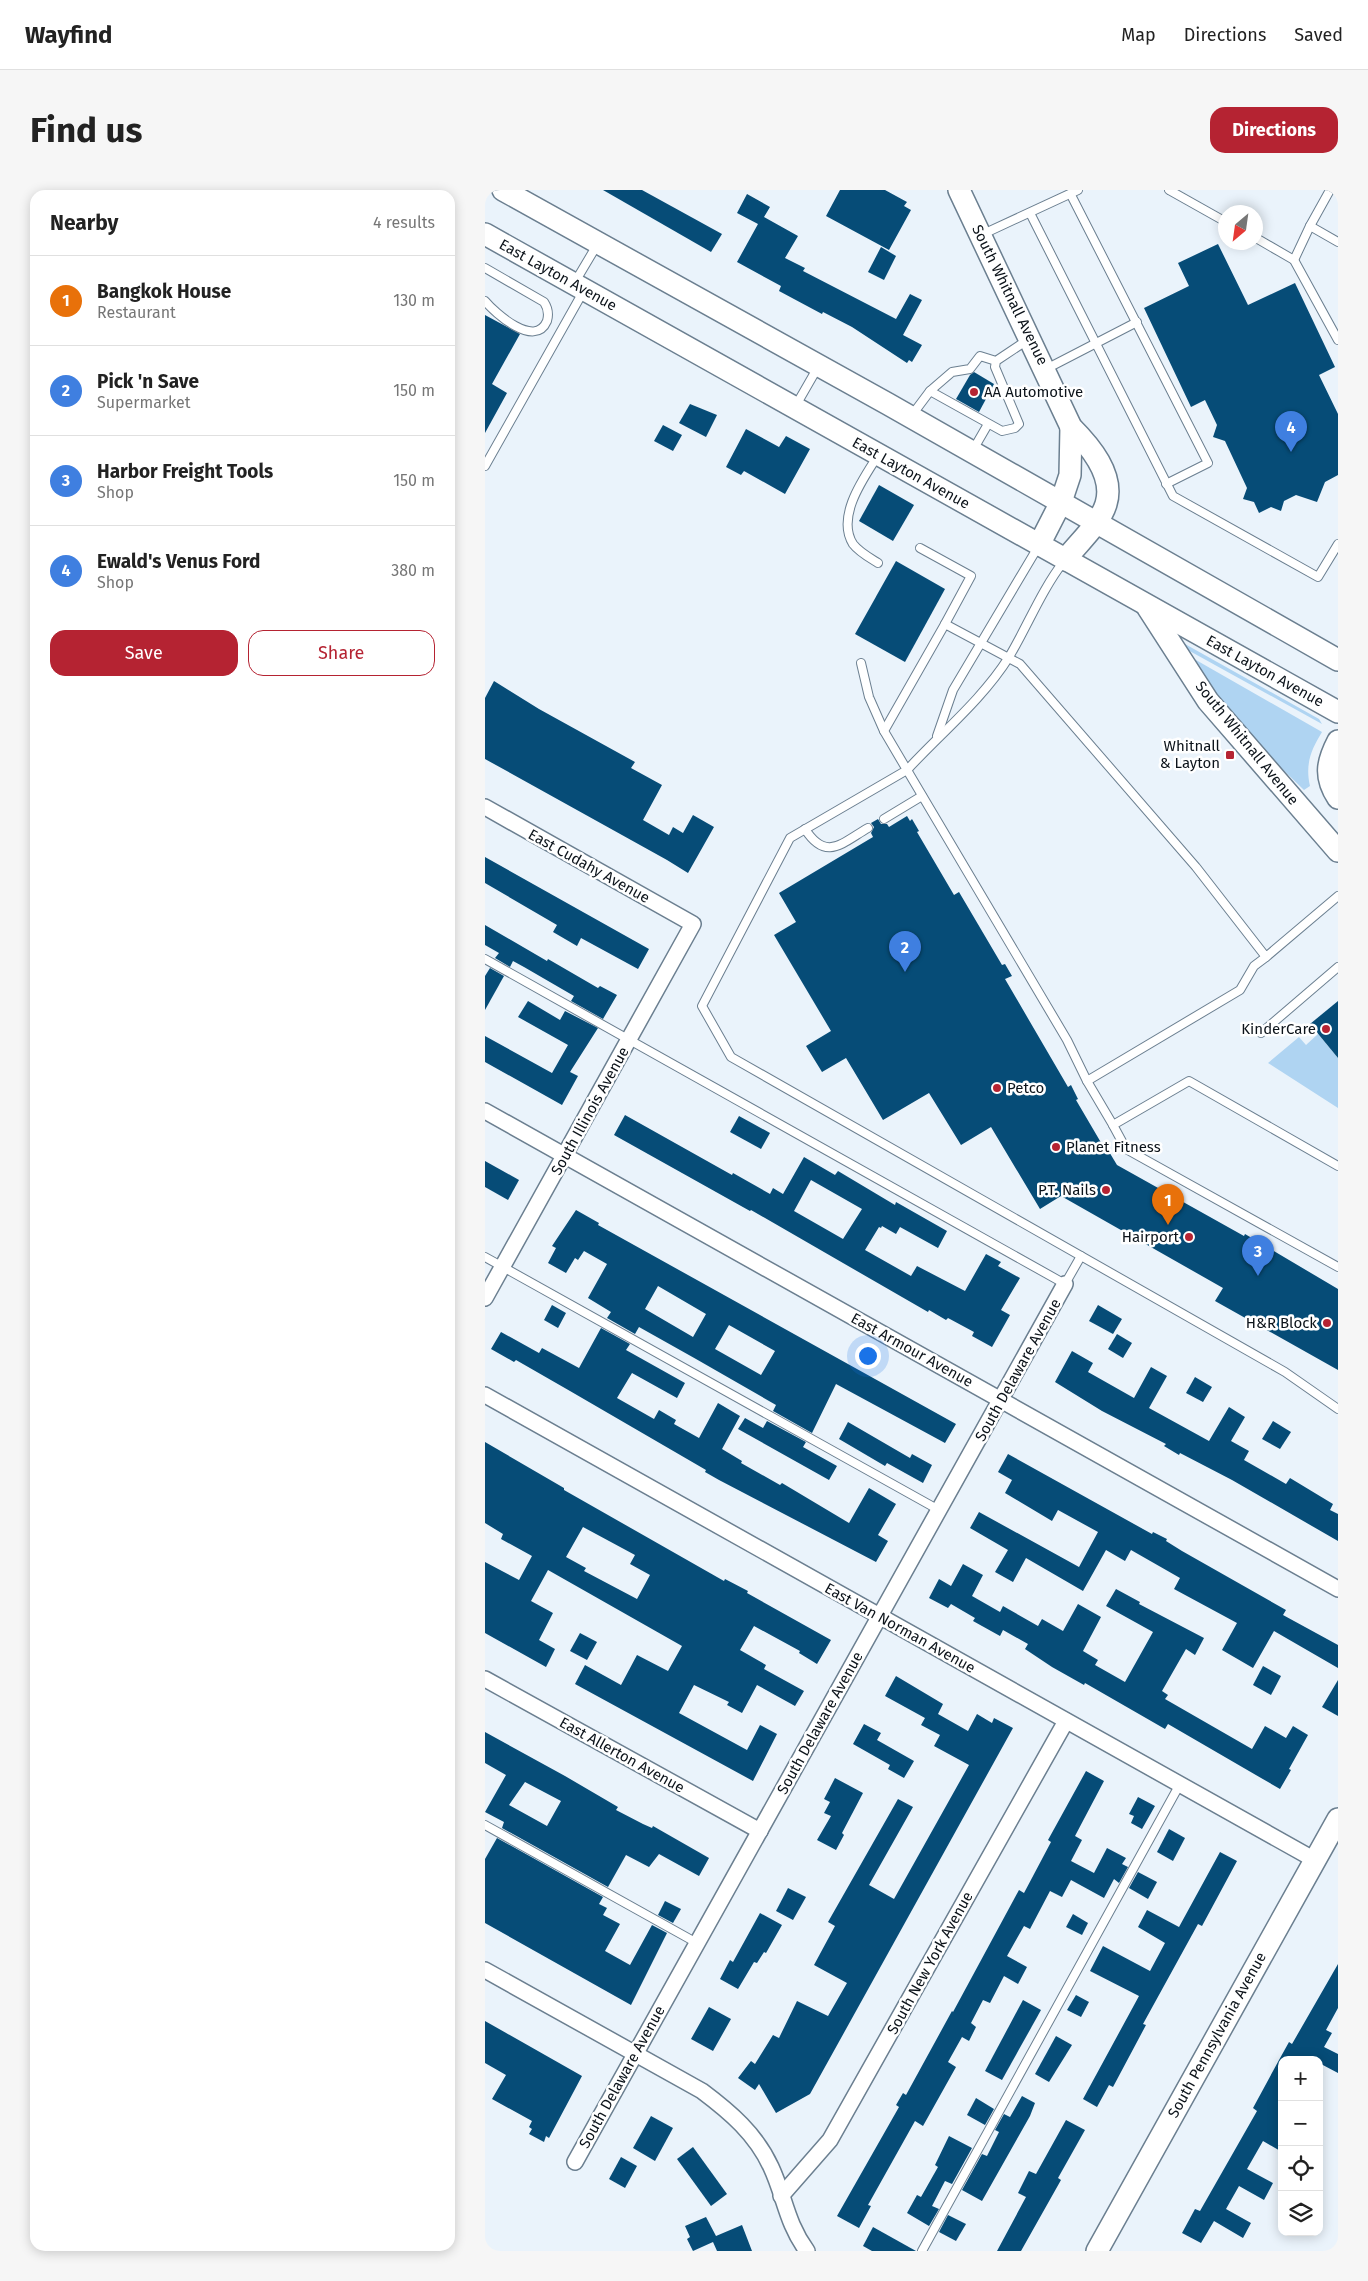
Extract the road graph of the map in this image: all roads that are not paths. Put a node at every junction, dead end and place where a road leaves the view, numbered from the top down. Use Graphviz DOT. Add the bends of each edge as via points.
graph roads {
  1 [pos="503,190"];
  2 [pos="959,190"];
  3 [pos="1169,190"];
  4 [pos="1330,190"];
  5 [pos="1075,192"];
  6 [pos="1030,213"];
  7 [pos="1218,218"];
  8 [pos="1310,226"];
  9 [pos="485,234"];
  10 [pos="981,235"];
  11 [pos="1338,242"];
  12 [pos="598,243"];
  13 [pos="1263,243"];
  14 [pos="1294,260"];
  15 [pos="485,268"];
  16 [pos="579,287"];
  17 [pos="485,302"];
  18 [pos="1137,322"];
  19 [pos="1031,338"];
  20 [pos="1338,340"];
  21 [pos="1095,344"];
  22 [pos="996,361"];
  23 [pos="819,366"];
  24 [pos="1046,369"];
  25 [pos="930,391"];
  26 [pos="795,408"];
  27 [pos="911,417"];
  28 [pos="988,424"];
  29 [pos="1071,427"];
  30 [pos="972,452"];
  31 [pos="878,455"];
  32 [pos="485,466"];
  33 [pos="1166,484"];
  34 [pos="1061,502"];
  35 [pos="1095,522"];
  36 [pos="1338,544"];
  37 [pos="1039,545"];
  38 [pos="920,548"];
  39 [pos="1065,560"];
  40 [pos="878,563"];
  41 [pos="1146,606"];
  42 [pos="945,624"];
  43 [pos="982,643"];
  44 [pos="1008,658"];
  45 [pos="1338,660"];
  46 [pos="861,663"];
  47 [pos="1338,712"];
  48 [pos="884,731"];
  49 [pos="936,738"];
  50 [pos="1338,741"];
  51 [pos="907,770"];
  52 [pos="922,796"];
  53 [pos="1338,798"];
  54 [pos="485,807"];
  55 [pos="884,819"];
  56 [pos="868,828"];
  57 [pos="805,829"];
  58 [pos="1338,851"];
  59 [pos="1338,896"];
  60 [pos="693,924"];
  61 [pos="1266,957"];
  62 [pos="485,959"];
  63 [pos="1338,966"];
  64 [pos="1261,1033"];
  65 [pos="629,1040"];
  66 [pos="1087,1081"];
  67 [pos="485,1111"];
  68 [pos="1113,1125"];
  69 [pos="565,1157"];
  70 [pos="1338,1166"];
  71 [pos="1081,1256"];
  72 [pos="485,1257"];
  73 [pos="503,1266"];
  74 [pos="1338,1267"];
  75 [pos="1065,1284"];
  76 [pos="485,1298"];
  77 [pos="485,1396"];
  78 [pos="1001,1400"];
  79 [pos="1338,1409"];
  80 [pos="939,1510"];
  81 [pos="1338,1589"];
  82 [pos="879,1616"];
  83 [pos="485,1679"];
  84 [pos="1066,1721"];
  85 [pos="1180,1784"];
  86 [pos="1338,1819"];
  87 [pos="485,1825"];
  88 [pos="759,1831"];
  89 [pos="1315,1860"];
  90 [pos="697,1943"];
  91 [pos="485,1970"];
  92 [pos="635,2054"];
  93 [pos="575,2162"];
  94 [pos="781,2196"];
  95 [pos="807,2251"];
  96 [pos="922,2251"];
  97 [pos="1097,2251"];
  1 -- 12 [label="main road"];
  2 -- 10 [label="main road, South Whitnall Avenue"];
  3 -- 7 [label="lane"];
  4 -- 8 [label="lane"];
  5 -- 6 [label="lane"];
  5 -- 18 [label="lane"];
  6 -- 10 [label="lane"];
  6 -- 21 [label="lane"];
  8 -- 11 [label="lane"];
  8 -- 14 [label="lane"];
  9 -- 16 [label="main road, East Layton Avenue"];
  10 -- 19 [label="main road, South Whitnall Avenue"];
  12 -- 16 [label="lane"];
  12 -- 23 [label="main road"];
  13 -- 14 [label="lane"];
  14 -- 20 [label="lane"];
  15 -- 17 [label="lane" via="544,302 548,308 547,319 536,331 520,329 496,314"];
  16 -- 26 [label="main road, East Layton Avenue"];
  16 -- 32 [label="lane"];
  18 -- 21 [label="lane"];
  18 -- 33 [label="lane" via="1208,463"];
  19 -- 22 [label="lane"];
  19 -- 24 [label="main road, South Whitnall Avenue"];
  21 -- 24 [label="lane"];
  21 -- 33 [label="lane"];
  22 -- 25 [label="lane" via="980,356 970,369 952,372"];
  22 -- 28 [label="lane" via="995,367 1019,424 1002,431"];
  23 -- 26 [label="lane"];
  23 -- 27 [label="main road"];
  24 -- 29 [label="main road, South Whitnall Avenue"];
  25 -- 27 [label="lane"];
  25 -- 28 [label="lane"];
  26 -- 31 [label="main road, East Layton Avenue"];
  27 -- 30 [label="main road"];
  28 -- 30 [label="lane"];
  29 -- 34 [label="main road, South Whitnall Avenue" via="1070,475"];
  29 -- 35 [label="main road, South Whitnall Avenue" via="1091,446 1109,484 1106,504"];
  30 -- 34 [label="main road"];
  31 -- 37 [label="main road, East Layton Avenue"];
  31 -- 40 [label="lane" via="851,503 847,526 853,544"];
  33 -- 36 [label="lane" via="1173,496 1318,577"];
  34 -- 35 [label="main road"];
  34 -- 37 [label="main road, South Whitnall Avenue"];
  35 -- 39 [label="main road, South Whitnall Avenue"];
  35 -- 45 [label="main road"];
  37 -- 39 [label="main road, East Layton Avenue"];
  37 -- 43 [label="lane"];
  38 -- 42 [label="lane" via="971,576"];
  39 -- 41 [label="main road, East Layton Avenue"];
  39 -- 44 [label="lane" via="1049,581"];
  41 -- 47 [label="main road, East Layton Avenue"];
  41 -- 58 [label="main road, South Whitnall Avenue" via="1209,701"];
  42 -- 43 [label="lane"];
  42 -- 48 [label="lane"];
  43 -- 44 [label="lane"];
  43 -- 49 [label="lane" via="953,690"];
  44 -- 49 [label="lane" via="959,718"];
  44 -- 61 [label="lane" via="1020,664 1196,868"];
  46 -- 48 [label="lane" via="869,697"];
  48 -- 51 [label="lane"];
  49 -- 51 [label="lane"];
  50 -- 53 [label="main road" via="1327,765 1328,778"];
  51 -- 52 [label="lane"];
  51 -- 57 [label="lane"];
  52 -- 55 [label="lane"];
  52 -- 66 [label="lane" via="1067,1040"];
  54 -- 60 [label="street, East Cudahy Avenue"];
  56 -- 57 [label="lane" via="834,848 823,847 811,839"];
  57 -- 71 [label="lane" via="790,838 703,1006 731,1056"];
  59 -- 61 [label="lane"];
  60 -- 65 [label="street, South Illinois Avenue"];
  61 -- 66 [label="lane" via="1254,966 1240,990"];
  62 -- 65 [label="lane"];
  63 -- 64 [label="lane"];
  65 -- 69 [label="street, South Illinois Avenue"];
  65 -- 75 [label="lane"];
  66 -- 68 [label="lane"];
  67 -- 69 [label="street, East Armour Avenue"];
  68 -- 70 [label="lane" via="1189,1081"];
  68 -- 74 [label="lane" via="1126,1149"];
  69 -- 73 [label="street, South Illinois Avenue"];
  69 -- 78 [label="street, East Armour Avenue"];
  71 -- 75 [label="lane"];
  71 -- 79 [label="lane" via="1285,1372"];
  72 -- 73 [label="lane"];
  73 -- 76 [label="street, South Illinois Avenue"];
  73 -- 80 [label="lane"];
  75 -- 78 [label="street, South Delaware Avenue"];
  77 -- 82 [label="street, East Van Norman Avenue"];
  78 -- 80 [label="street, South Delaware Avenue"];
  78 -- 81 [label="street, East Armour Avenue"];
  80 -- 82 [label="street, South Delaware Avenue"];
  82 -- 84 [label="street, East Van Norman Avenue"];
  82 -- 88 [label="street, South Delaware Avenue"];
  83 -- 88 [label="street, East Allerton Avenue"];
  84 -- 85 [label="street, East Van Norman Avenue"];
  84 -- 94 [label="street, South New York Avenue" via="830,2140"];
  85 -- 89 [label="street, East Van Norman Avenue"];
  85 -- 96 [label="lane"];
  86 -- 89 [label="main road, South Pennsylvania Avenue"];
  87 -- 90 [label="lane"];
  88 -- 90 [label="street, South Delaware Avenue"];
  89 -- 97 [label="main road, South Pennsylvania Avenue"];
  90 -- 92 [label="street, South Delaware Avenue"];
  91 -- 92 [label="street"];
  92 -- 93 [label="street, South Delaware Avenue"];
  92 -- 94 [label="street" via="702,2091 735,2116 771,2166"];
  94 -- 95 [label="street" via="790,2224"];
}
